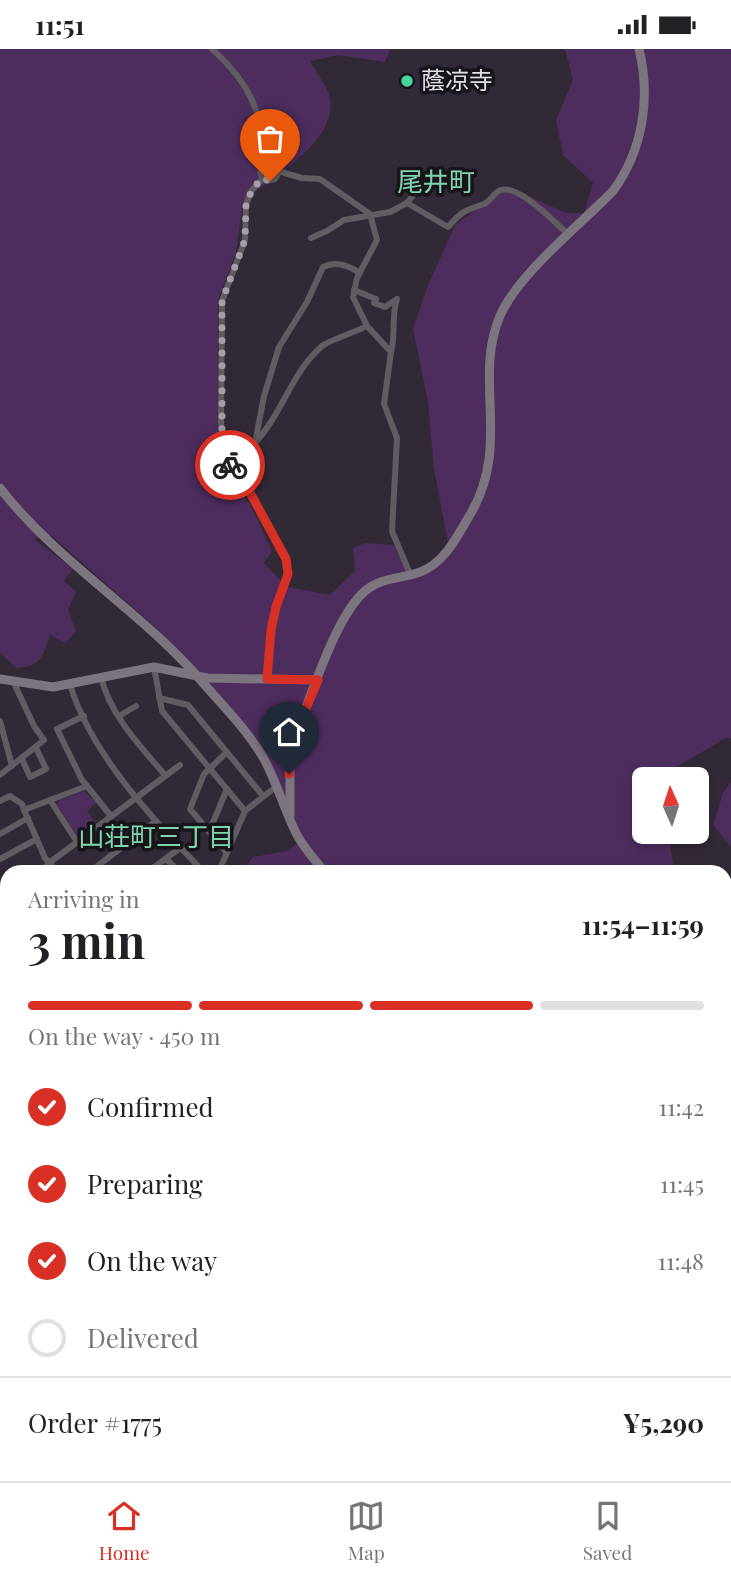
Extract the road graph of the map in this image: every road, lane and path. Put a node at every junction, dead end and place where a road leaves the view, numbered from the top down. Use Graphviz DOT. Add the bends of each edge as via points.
graph roads {
  1 [pos="212,49"];
  2 [pos="639,49"];
  3 [pos="268,163"];
  4 [pos="278,171"];
  5 [pos="431,172"];
  6 [pos="262,178"];
  7 [pos="407,203"];
  8 [pos="370,214"];
  9 [pos="569,235"];
  10 [pos="311,238"];
  11 [pos="360,273"];
  12 [pos="354,289"];
  13 [pos="367,326"];
  14 [pos="391,352"];
  15 [pos="255,443"];
  16 [pos="247,487"];
  17 [pos="0,488"];
  18 [pos="410,574"];
  19 [pos="155,667"];
  20 [pos="101,677"];
  21 [pos="198,677"];
  22 [pos="0,679"];
  23 [pos="267,679"];
  24 [pos="318,680"];
  25 [pos="13,681"];
  26 [pos="70,684"];
  27 [pos="159,698"];
  28 [pos="136,706"];
  29 [pos="84,716"];
  30 [pos="119,716"];
  31 [pos="0,721"];
  32 [pos="36,748"];
  33 [pos="227,752"];
  34 [pos="22,759"];
  35 [pos="180,765"];
  36 [pos="12,766"];
  37 [pos="208,767"];
  38 [pos="0,775"];
  39 [pos="165,775"];
  40 [pos="277,785"];
  41 [pos="87,786"];
  42 [pos="227,789"];
  43 [pos="137,796"];
  44 [pos="263,796"];
  45 [pos="50,800"];
  46 [pos="0,801"];
  47 [pos="24,810"];
  48 [pos="245,811"];
  49 [pos="111,816"];
  50 [pos="290,816"];
  51 [pos="28,818"];
  52 [pos="156,821"];
  53 [pos="209,832"];
  54 [pos="0,834"];
  55 [pos="37,839"];
  56 [pos="77,842"];
  57 [pos="180,848"];
  58 [pos="227,853"];
  59 [pos="0,859"];
  60 [pos="166,859"];
  61 [pos="49,863"];
  62 [pos="99,865"];
  63 [pos="158,865"];
  64 [pos="172,865"];
  65 [pos="197,865"];
  66 [pos="222,865"];
  67 [pos="319,865"];
  1 -- 3 [label="street" via="251,94"];
  2 -- 9 [label="street" via="644,107 635,153 613,191"];
  3 -- 4 [label="street"];
  3 -- 6 [label="street" via="261,168"];
  4 -- 6 [label="street" via="273,180"];
  4 -- 8 [label="street" via="320,179"];
  5 -- 7 [label="street"];
  6 -- 16 [label="street" via="246,204 245,240 222,301 222,444 236,476"];
  7 -- 8 [label="street" via="390,212"];
  7 -- 9 [label="street" via="447,227 464,209 485,204 498,191 514,191"];
  8 -- 10 [label="street" via="344,220"];
  8 -- 11 [label="street" via="377,240"];
  9 -- 18 [label="street" via="524,278 499,317 490,359 491,454 480,495 435,565"];
  11 -- 12 [label="street"];
  11 -- 15 [label="street" via="343,265 323,268 279,347"];
  12 -- 13 [label="street" via="354,303"];
  12 -- 14 [label="street" via="376,299 379,306 397,299 392,311"];
  13 -- 14 [label="street"];
  13 -- 15 [label="street" via="323,345 306,362 264,436"];
  14 -- 18 [label="street" via="384,404 397,438 392,531"];
  15 -- 16 [label="street"];
  16 -- 23 [label="street" via="286,559 288,574 271,630"];
  17 -- 21 [label="street" via="45,538"];
  18 -- 24 [label="street" via="368,588 357,599 340,626"];
  19 -- 20 [label="street"];
  19 -- 21 [label="street"];
  19 -- 27 [label="street"];
  20 -- 26 [label="street"];
  20 -- 30 [label="street"];
  21 -- 23 [label="street"];
  21 -- 40 [label="street" via="256,747"];
  22 -- 25 [label="street"];
  23 -- 24 [label="street"];
  24 -- 50 [label="street" via="290,753"];
  25 -- 26 [label="street"];
  25 -- 32 [label="street" via="44,740"];
  26 -- 29 [label="street"];
  27 -- 33 [label="street" via="188,705"];
  27 -- 37 [label="street" via="162,711"];
  28 -- 30 [label="street"];
  29 -- 41 [label="street" via="57,729"];
  29 -- 43 [label="street" via="102,751"];
  30 -- 39 [label="street"];
  31 -- 36 [label="street"];
  32 -- 34 [label="street"];
  32 -- 34 [label="street" via="46,769 30,777"];
  33 -- 37 [label="street"];
  33 -- 44 [label="street"];
  34 -- 36 [label="street"];
  35 -- 39 [label="street"];
  36 -- 38 [label="street"];
  37 -- 42 [label="street"];
  37 -- 53 [label="street" via="190,809"];
  39 -- 43 [label="street"];
  40 -- 44 [label="street"];
  40 -- 50 [label="street"];
  41 -- 45 [label="street"];
  41 -- 49 [label="street"];
  42 -- 48 [label="street"];
  42 -- 53 [label="street"];
  43 -- 49 [label="street"];
  43 -- 52 [label="street"];
  44 -- 48 [label="street"];
  45 -- 47 [label="street"];
  45 -- 56 [label="street"];
  46 -- 47 [label="street" via="10,796"];
  47 -- 51 [label="street"];
  48 -- 58 [label="street"];
  49 -- 56 [label="street"];
  50 -- 67 [label="street"];
  51 -- 54 [label="street"];
  51 -- 55 [label="street"];
  52 -- 57 [label="street"];
  52 -- 62 [label="street"];
  53 -- 58 [label="street"];
  55 -- 59 [label="street"];
  55 -- 61 [label="street"];
  56 -- 61 [label="street"];
  57 -- 60 [label="street"];
  57 -- 65 [label="street"];
  58 -- 66 [label="street"];
  60 -- 63 [label="street"];
  60 -- 64 [label="street"];
}
